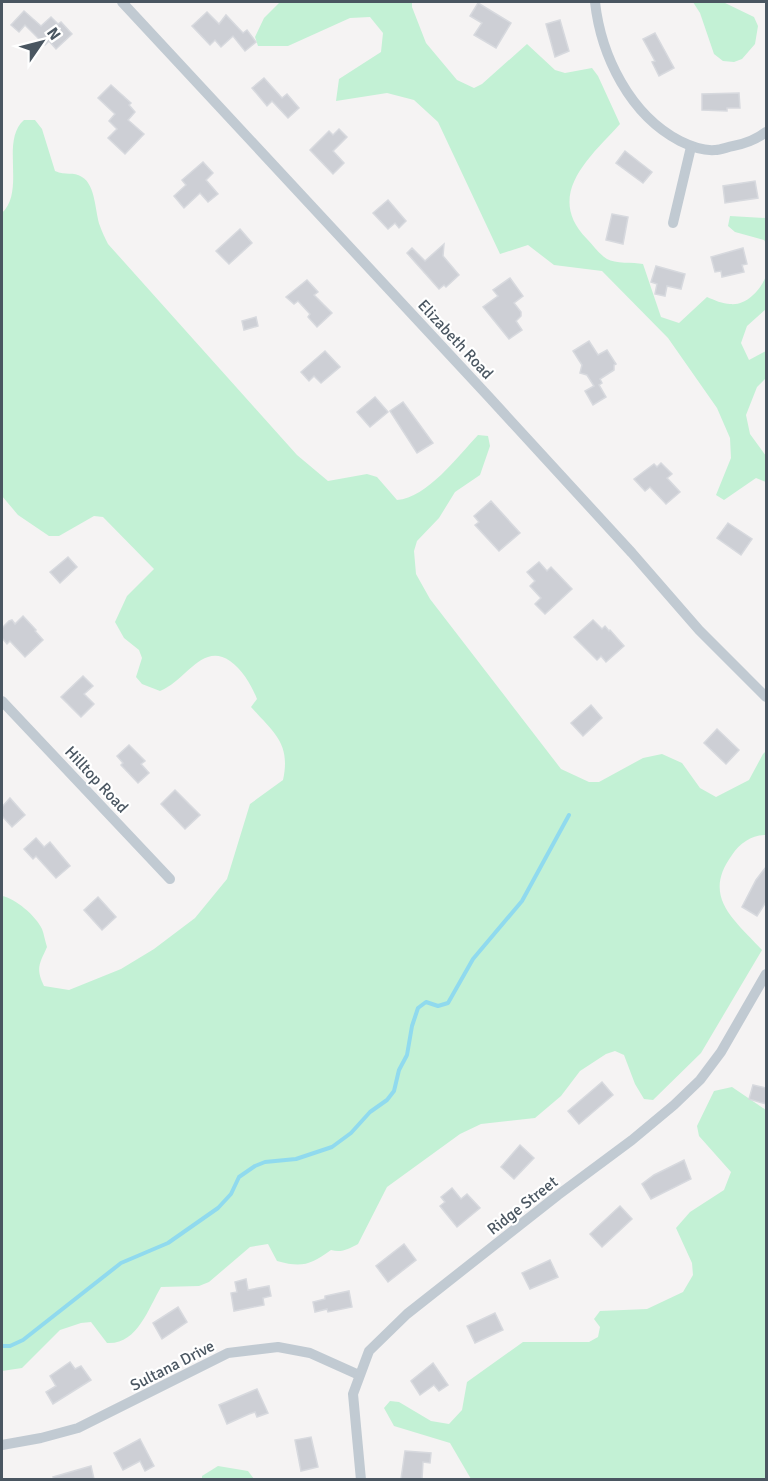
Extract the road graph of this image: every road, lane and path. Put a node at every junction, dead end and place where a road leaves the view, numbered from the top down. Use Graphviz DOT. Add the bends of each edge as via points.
graph roads {
  1 [pos="122,2"];
  2 [pos="595,2"];
  3 [pos="766,132"];
  4 [pos="691,147"];
  5 [pos="673,223"];
  6 [pos="766,697"];
  7 [pos="2,701"];
  8 [pos="170,879"];
  9 [pos="766,974"];
  10 [pos="359,1375"];
  11 [pos="2,1445"];
  12 [pos="361,1479"];
  1 -- 6 [label="street, Elizabeth Road" via="699,630"];
  2 -- 4 [label="street" via="611,60 628,93 668,135"];
  3 -- 4 [label="street" via="741,144 714,150"];
  4 -- 5 [label="street"];
  7 -- 8 [label="street, Hilltop Road"];
  9 -- 10 [label="street, Ridge Street" via="721,1052 694,1086 632,1140 407,1314 369,1351"];
  10 -- 11 [label="street, Sultana Drive" via="310,1353 278,1347 228,1353 78,1428"];
  10 -- 12 [label="street, Ridge Street" via="353,1394"];
}
